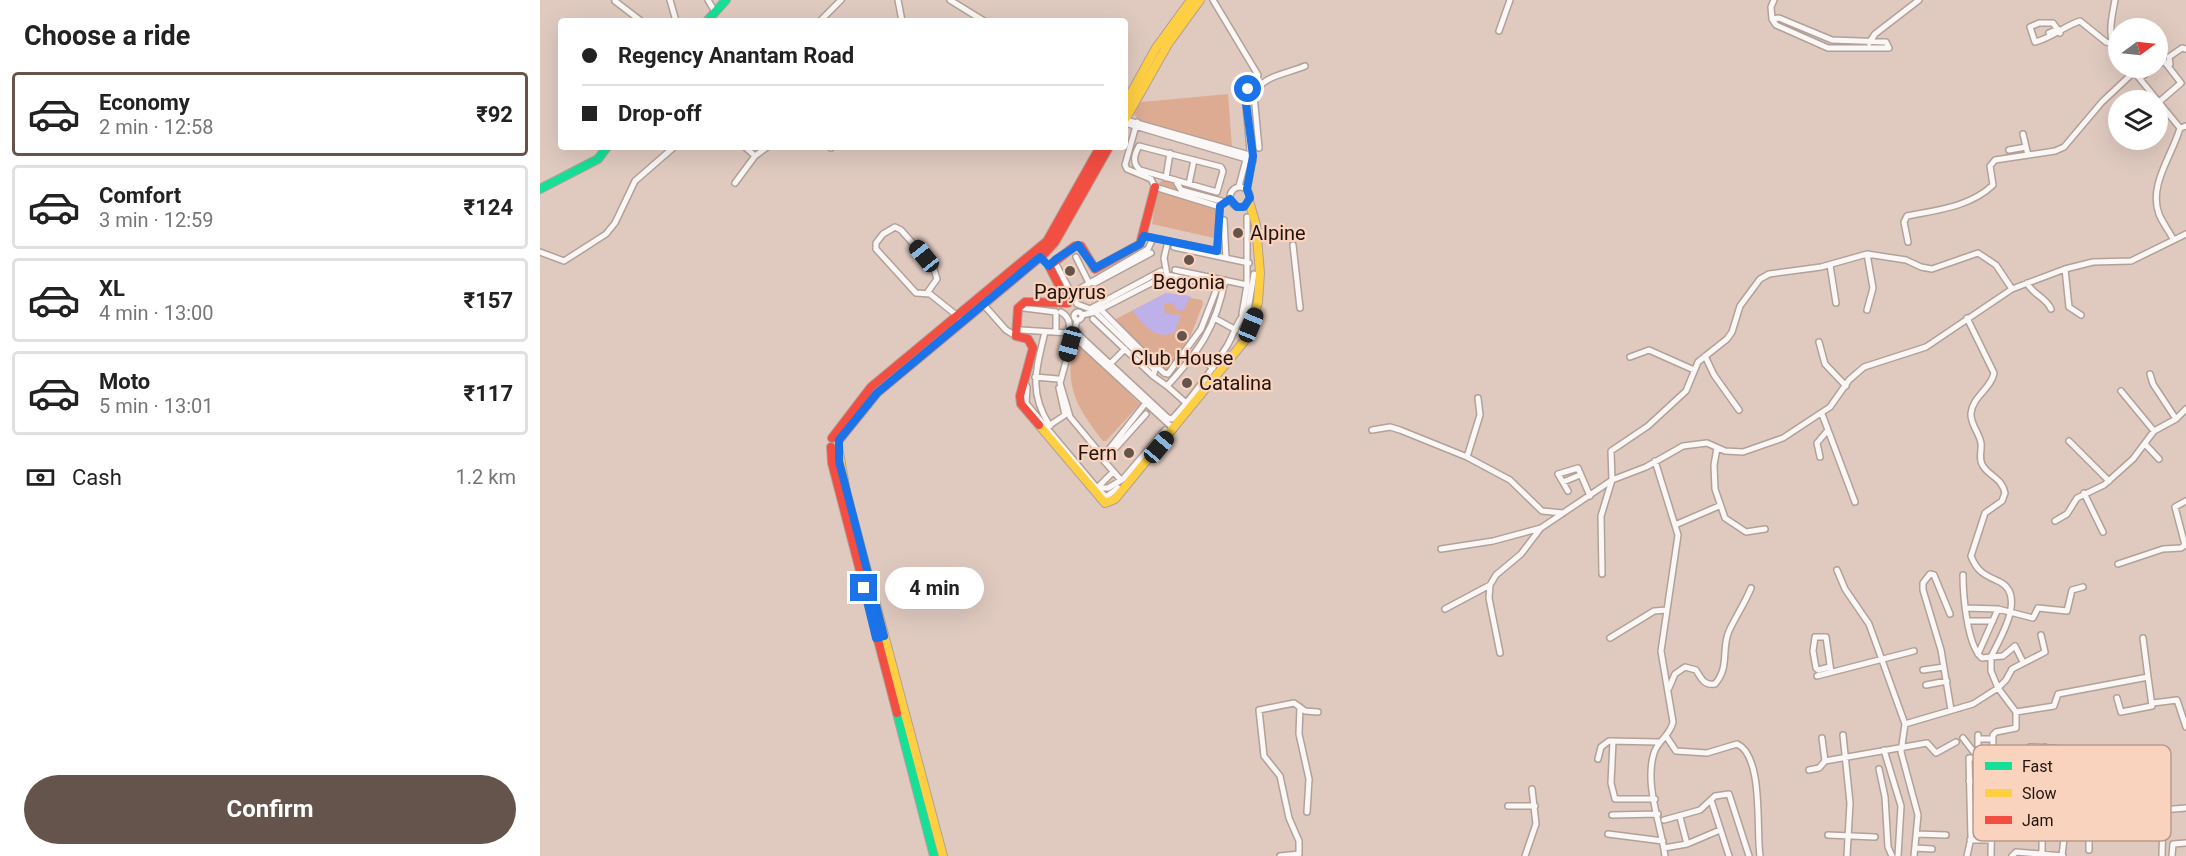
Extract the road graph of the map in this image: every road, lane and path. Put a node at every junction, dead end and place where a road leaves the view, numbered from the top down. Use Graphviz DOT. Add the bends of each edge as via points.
graph roads {
  1 [pos="670,0"];
  2 [pos="708,0"];
  3 [pos="726,0"];
  4 [pos="841,0"];
  5 [pos="898,0"];
  6 [pos="950,0"];
  7 [pos="1191,0"];
  8 [pos="1200,0"];
  9 [pos="1213,0"];
  10 [pos="1510,0"];
  11 [pos="1919,0"];
  12 [pos="2115,0"];
  13 [pos="615,1"];
  14 [pos="1772,1"];
  15 [pos="715,12"];
  16 [pos="637,18"];
  17 [pos="675,18"];
  18 [pos="710,18"];
  19 [pos="823,18"];
  20 [pos="901,18"];
  21 [pos="979,18"];
  22 [pos="2112,18"];
  23 [pos="1772,19"];
  24 [pos="1499,31"];
  25 [pos="2059,31"];
  26 [pos="2049,33"];
  27 [pos="1825,37"];
  28 [pos="1835,40"];
  29 [pos="1870,41"];
  30 [pos="2108,43"];
  31 [pos="1822,45"];
  32 [pos="1835,48"];
  33 [pos="1865,49"];
  34 [pos="2186,49"];
  35 [pos="1305,66"];
  36 [pos="2168,66"];
  37 [pos="2125,78"];
  38 [pos="2140,78"];
  39 [pos="1260,80"];
  40 [pos="2186,84"];
  41 [pos="2150,90"];
  42 [pos="2168,94"];
  43 [pos="1128,99"];
  44 [pos="2168,111"];
  45 [pos="1128,115"];
  46 [pos="1128,121"];
  47 [pos="1136,125"];
  48 [pos="2183,127"];
  49 [pos="2023,134"];
  50 [pos="2026,147"];
  51 [pos="1259,148"];
  52 [pos="2018,149"];
  53 [pos="605,150"];
  54 [pos="671,150"];
  55 [pos="748,150"];
  56 [pos="763,150"];
  57 [pos="1098,150"];
  58 [pos="1107,150"];
  59 [pos="2009,150"];
  60 [pos="1170,153"];
  61 [pos="2028,155"];
  62 [pos="754,156"];
  63 [pos="1250,156"];
  64 [pos="2020,156"];
  65 [pos="1194,160"];
  66 [pos="1166,178"];
  67 [pos="1175,180"];
  68 [pos="735,183"];
  69 [pos="1189,184"];
  70 [pos="1239,186"];
  71 [pos="1155,187"];
  72 [pos="540,189"];
  73 [pos="1247,189"];
  74 [pos="1249,201"];
  75 [pos="1225,203"];
  76 [pos="1247,217"];
  77 [pos="1224,220"];
  78 [pos="1270,231"];
  79 [pos="1256,233"];
  80 [pos="2186,234"];
  81 [pos="1144,236"];
  82 [pos="1153,238"];
  83 [pos="2173,239"];
  84 [pos="1168,241"];
  85 [pos="1908,242"];
  86 [pos="1293,245"];
  87 [pos="1174,247"];
  88 [pos="540,252"];
  89 [pos="1151,253"];
  90 [pos="1868,254"];
  91 [pos="1037,255"];
  92 [pos="1076,257"];
  93 [pos="1226,258"];
  94 [pos="1249,263"];
  95 [pos="1830,265"];
  96 [pos="1053,266"];
  97 [pos="2065,269"];
  98 [pos="1175,270"];
  99 [pos="1161,271"];
  100 [pos="1255,274"];
  101 [pos="1167,275"];
  102 [pos="1225,280"];
  103 [pos="1090,283"];
  104 [pos="2027,283"];
  105 [pos="1247,285"];
  106 [pos="2012,289"];
  107 [pos="927,293"];
  108 [pos="1071,294"];
  109 [pos="1068,303"];
  110 [pos="1836,303"];
  111 [pos="983,304"];
  112 [pos="1024,308"];
  113 [pos="1300,308"];
  114 [pos="2051,309"];
  115 [pos="1867,310"];
  116 [pos="1061,312"];
  117 [pos="1096,313"];
  118 [pos="1242,314"];
  119 [pos="2081,315"];
  120 [pos="1078,316"];
  121 [pos="960,318"];
  122 [pos="1967,318"];
  123 [pos="1216,319"];
  124 [pos="1236,330"];
  125 [pos="1045,332"];
  126 [pos="1056,332"];
  127 [pos="1019,333"];
  128 [pos="1073,335"];
  129 [pos="1819,342"];
  130 [pos="1125,349"];
  131 [pos="1195,355"];
  132 [pos="1705,356"];
  133 [pos="1630,357"];
  134 [pos="1110,364"];
  135 [pos="1213,368"];
  136 [pos="1694,370"];
  137 [pos="2150,374"];
  138 [pos="1153,376"];
  139 [pos="1035,377"];
  140 [pos="1058,379"];
  141 [pos="1024,381"];
  142 [pos="1167,386"];
  143 [pos="1846,386"];
  144 [pos="2121,391"];
  145 [pos="1478,398"];
  146 [pos="1185,402"];
  147 [pos="1145,404"];
  148 [pos="2186,409"];
  149 [pos="1739,410"];
  150 [pos="1146,414"];
  151 [pos="1822,414"];
  152 [pos="1065,415"];
  153 [pos="2176,418"];
  154 [pos="1048,426"];
  155 [pos="1174,429"];
  156 [pos="1165,430"];
  157 [pos="1372,430"];
  158 [pos="1828,430"];
  159 [pos="2154,432"];
  160 [pos="2069,441"];
  161 [pos="2145,444"];
  162 [pos="1717,448"];
  163 [pos="1467,457"];
  164 [pos="1820,457"];
  165 [pos="2159,459"];
  166 [pos="1104,461"];
  167 [pos="1655,461"];
  168 [pos="1113,472"];
  169 [pos="1580,475"];
  170 [pos="1120,479"];
  171 [pos="1612,480"];
  172 [pos="2109,481"];
  173 [pos="1563,482"];
  174 [pos="1096,488"];
  175 [pos="1119,488"];
  176 [pos="1568,491"];
  177 [pos="2084,493"];
  178 [pos="1590,496"];
  179 [pos="2186,501"];
  180 [pos="1855,502"];
  181 [pos="1719,506"];
  182 [pos="1565,513"];
  183 [pos="2055,520"];
  184 [pos="1675,525"];
  185 [pos="1541,528"];
  186 [pos="1765,529"];
  187 [pos="2103,532"];
  188 [pos="1441,549"];
  189 [pos="2118,564"];
  190 [pos="1837,570"];
  191 [pos="1602,574"];
  192 [pos="1963,575"];
  193 [pos="1490,585"];
  194 [pos="1751,588"];
  195 [pos="2083,588"];
  196 [pos="1965,608"];
  197 [pos="1445,609"];
  198 [pos="1998,609"];
  199 [pos="1667,610"];
  200 [pos="2012,611"];
  201 [pos="1950,614"];
  202 [pos="1968,621"];
  203 [pos="1993,621"];
  204 [pos="2041,635"];
  205 [pos="880,637"];
  206 [pos="1610,638"];
  207 [pos="2143,638"];
  208 [pos="1914,651"];
  209 [pos="1500,653"];
  210 [pos="1978,654"];
  211 [pos="1991,657"];
  212 [pos="1883,658"];
  213 [pos="2023,663"];
  214 [pos="1944,667"];
  215 [pos="1831,670"];
  216 [pos="1923,670"];
  217 [pos="1816,676"];
  218 [pos="2148,677"];
  219 [pos="1947,681"];
  220 [pos="1926,684"];
  221 [pos="1998,687"];
  222 [pos="1668,690"];
  223 [pos="2117,698"];
  224 [pos="2153,703"];
  225 [pos="1300,707"];
  226 [pos="1951,710"];
  227 [pos="1318,712"];
  228 [pos="2016,712"];
  229 [pos="2184,717"];
  230 [pos="1905,724"];
  231 [pos="2186,727"];
  232 [pos="1843,735"];
  233 [pos="1666,736"];
  234 [pos="1822,738"];
  235 [pos="1963,738"];
  236 [pos="1993,739"];
  237 [pos="1978,740"];
  238 [pos="1613,741"];
  239 [pos="1659,742"];
  240 [pos="1956,742"];
  241 [pos="1993,745"];
  242 [pos="1903,746"];
  243 [pos="1884,750"];
  244 [pos="1973,755"];
  245 [pos="1973,757"];
  246 [pos="1845,758"];
  247 [pos="1598,759"];
  248 [pos="1825,761"];
  249 [pos="1879,769"];
  250 [pos="1809,770"];
  251 [pos="1969,781"];
  252 [pos="1973,781"];
  253 [pos="1532,789"];
  254 [pos="1655,799"];
  255 [pos="1711,800"];
  256 [pos="1508,806"];
  257 [pos="1535,806"];
  258 [pos="1971,806"];
  259 [pos="2186,808"];
  260 [pos="2171,809"];
  261 [pos="1307,812"];
  262 [pos="1658,814"];
  263 [pos="1612,815"];
  264 [pos="1680,817"];
  265 [pos="1664,820"];
  266 [pos="1720,830"];
  267 [pos="1608,834"];
  268 [pos="1916,834"];
  269 [pos="1828,835"];
  270 [pos="1946,835"];
  271 [pos="1875,837"];
  272 [pos="1848,838"];
  273 [pos="1970,840"];
  274 [pos="1973,840"];
  275 [pos="2042,841"];
  276 [pos="2064,841"];
  277 [pos="2090,841"];
  278 [pos="2186,843"];
  279 [pos="1687,844"];
  280 [pos="1663,845"];
  281 [pos="1915,848"];
  282 [pos="1932,849"];
  283 [pos="2089,850"];
  284 [pos="2042,853"];
  285 [pos="934,856"];
  286 [pos="943,856"];
  287 [pos="1280,856"];
  288 [pos="1526,856"];
  289 [pos="1665,856"];
  290 [pos="1729,856"];
  291 [pos="1749,856"];
  292 [pos="1760,856"];
  293 [pos="1847,856"];
  294 [pos="1892,856"];
  295 [pos="1898,856"];
  296 [pos="1914,856"];
  297 [pos="1967,856"];
  298 [pos="2012,856"];
  299 [pos="2063,856"];
  300 [pos="2172,856"];
  1 -- 17 [label="street"];
  2 -- 15 [label="street"];
  3 -- 15 [label="street"];
  4 -- 19 [label="street"];
  5 -- 20 [label="street"];
  6 -- 21 [label="street"];
  7 -- 43 [label="street" via="1156,48"];
  8 -- 45 [label="street" via="1168,44"];
  9 -- 39 [label="street"];
  10 -- 24 [label="street"];
  11 -- 29 [label="street"];
  12 -- 22 [label="street"];
  13 -- 16 [label="street"];
  14 -- 23 [label="street"];
  15 -- 18 [label="street"];
  23 -- 27 [label="street" via="1779,18"];
  23 -- 31 [label="street" via="1776,25"];
  25 -- 25 [label="street" via="2035,42 2030,27 2053,23"];
  25 -- 26 [label="street"];
  25 -- 30 [label="street" via="2080,21"];
  27 -- 28 [label="street"];
  27 -- 31 [label="street"];
  28 -- 29 [label="street"];
  28 -- 32 [label="street"];
  29 -- 33 [label="street"];
  29 -- 33 [label="street" via="1889,45 1886,50"];
  31 -- 32 [label="street"];
  32 -- 33 [label="street"];
  34 -- 40 [label="street" via="2168,60"];
  35 -- 39 [label="street"];
  36 -- 42 [label="street" via="2181,83"];
  37 -- 61 [label="street" via="2064,147"];
  38 -- 41 [label="street"];
  39 -- 51 [label="street" via="1254,95"];
  39 -- 63 [label="street" via="1245,95"];
  44 -- 48 [label="street"];
  46 -- 47 [label="street"];
  47 -- 63 [label="street"];
  47 -- 71 [label="street" via="1125,167 1151,179"];
  48 -- 83 [label="street" via="2157,192 2158,212"];
  49 -- 50 [label="street"];
  50 -- 52 [label="street"];
  50 -- 61 [label="street"];
  52 -- 59 [label="street"];
  52 -- 64 [label="street"];
  53 -- 72 [label="street" via="598,159"];
  54 -- 88 [label="street" via="635,181 606,234 564,261"];
  55 -- 62 [label="street"];
  56 -- 62 [label="street"];
  57 -- 91 [label="street"];
  58 -- 91 [label="street" via="1055,242"];
  60 -- 65 [label="street"];
  60 -- 66 [label="street"];
  60 -- 66 [label="street" via="1141,146 1134,158 1140,170"];
  61 -- 64 [label="street"];
  62 -- 68 [label="street"];
  63 -- 70 [label="street"];
  63 -- 73 [label="street"];
  64 -- 85 [label="street" via="1992,162 1993,185 1981,196 1956,206 1906,216"];
  65 -- 69 [label="street"];
  65 -- 69 [label="street" via="1221,167 1223,171 1216,193"];
  66 -- 67 [label="street"];
  67 -- 69 [label="street"];
  67 -- 75 [label="street" via="1181,190"];
  70 -- 73 [label="street"];
  70 -- 75 [label="street"];
  71 -- 75 [label="street"];
  71 -- 81 [label="street"];
  73 -- 74 [label="street"];
  74 -- 75 [label="street" via="1240,207"];
  74 -- 79 [label="street"];
  75 -- 84 [label="street" via="1217,251"];
  76 -- 94 [label="street"];
  77 -- 93 [label="street"];
  78 -- 79 [label="street"];
  79 -- 100 [label="street"];
  80 -- 83 [label="street"];
  81 -- 82 [label="street"];
  81 -- 96 [label="street" via="1140,244 1095,268 1078,245 1056,259"];
  82 -- 84 [label="street"];
  82 -- 103 [label="street" via="1148,249"];
  83 -- 97 [label="street" via="2131,261 2093,262"];
  84 -- 101 [label="street" via="1164,258"];
  86 -- 113 [label="street"];
  87 -- 93 [label="street"];
  89 -- 103 [label="street"];
  90 -- 95 [label="street"];
  90 -- 106 [label="street" via="1932,269 1964,256 1981,254 1996,265"];
  90 -- 115 [label="street" via="1873,288"];
  91 -- 96 [label="street"];
  91 -- 111 [label="street"];
  91 -- 121 [label="street"];
  92 -- 103 [label="street"];
  93 -- 94 [label="street"];
  94 -- 105 [label="street"];
  95 -- 110 [label="street"];
  95 -- 132 [label="street" via="1769,274 1760,279 1740,306 1732,332"];
  96 -- 108 [label="street"];
  96 -- 109 [label="street"];
  97 -- 104 [label="street"];
  97 -- 119 [label="street" via="2069,307"];
  98 -- 102 [label="street"];
  99 -- 108 [label="street" via="1093,308 1081,307"];
  100 -- 118 [label="street" via="1248,310"];
  100 -- 155 [label="street" via="1257,312 1246,339"];
  101 -- 117 [label="street"];
  101 -- 117 [label="street" via="1217,288 1201,329 1168,374"];
  102 -- 105 [label="street"];
  102 -- 123 [label="street"];
  103 -- 108 [label="street"];
  104 -- 106 [label="street"];
  104 -- 114 [label="street" via="2033,294 2044,299"];
  105 -- 118 [label="street"];
  106 -- 122 [label="street"];
  107 -- 107 [label="street" via="916,293 876,249 876,243 889,228 901,230 933,266 937,279"];
  107 -- 121 [label="street"];
  109 -- 120 [label="street"];
  109 -- 127 [label="street" via="1022,303 1018,308"];
  111 -- 121 [label="street"];
  111 -- 127 [label="street" via="1006,330"];
  112 -- 126 [label="street" via="1056,312"];
  116 -- 128 [label="street" via="1069,320"];
  117 -- 120 [label="street"];
  117 -- 130 [label="street"];
  117 -- 138 [label="street" via="1155,370"];
  118 -- 124 [label="street"];
  120 -- 128 [label="street"];
  121 -- 205 [label="street" via="871,387 835,443 843,493"];
  122 -- 143 [label="street" via="1926,347 1864,367"];
  122 -- 200 [label="street" via="1994,373 1971,414 1981,446 1980,459 1988,472 2000,480 2005,493 2002,501 1985,513 1971,556 1979,572 2006,587"];
  123 -- 124 [label="street"];
  123 -- 131 [label="street"];
  124 -- 135 [label="street"];
  125 -- 126 [label="street"];
  125 -- 127 [label="street"];
  125 -- 139 [label="street"];
  126 -- 128 [label="street"];
  127 -- 141 [label="street" via="1032,344"];
  128 -- 134 [label="street"];
  128 -- 140 [label="street"];
  128 -- 147 [label="street"];
  128 -- 147 [label="street" via="1060,383 1070,417 1100,453 1106,453"];
  129 -- 143 [label="street" via="1825,364"];
  130 -- 134 [label="street"];
  130 -- 138 [label="street"];
  131 -- 135 [label="street"];
  131 -- 142 [label="street"];
  132 -- 136 [label="street"];
  132 -- 149 [label="street"];
  133 -- 136 [label="street" via="1649,350"];
  134 -- 146 [label="street" via="1169,419"];
  135 -- 146 [label="street"];
  136 -- 171 [label="street" via="1686,391 1677,400 1648,426 1613,447"];
  137 -- 153 [label="street"];
  138 -- 142 [label="street"];
  139 -- 140 [label="street"];
  139 -- 154 [label="street" via="1038,405"];
  140 -- 152 [label="street"];
  141 -- 154 [label="street" via="1026,403"];
  141 -- 175 [label="street" via="1020,396 1023,407 1102,501 1111,501"];
  142 -- 146 [label="street"];
  143 -- 151 [label="street"];
  144 -- 159 [label="street"];
  145 -- 163 [label="street" via="1480,415"];
  147 -- 155 [label="street"];
  148 -- 153 [label="street"];
  150 -- 166 [label="street"];
  151 -- 158 [label="street"];
  151 -- 162 [label="street" via="1783,438 1749,451"];
  152 -- 154 [label="street"];
  152 -- 166 [label="street"];
  153 -- 159 [label="street"];
  154 -- 174 [label="street"];
  155 -- 175 [label="street"];
  156 -- 170 [label="street"];
  157 -- 163 [label="street" via="1390,427"];
  158 -- 164 [label="street" via="1817,443"];
  158 -- 180 [label="street"];
  159 -- 161 [label="street"];
  160 -- 172 [label="street"];
  161 -- 165 [label="street"];
  161 -- 172 [label="street"];
  162 -- 167 [label="street" via="1707,443 1683,446"];
  162 -- 181 [label="street" via="1714,472"];
  163 -- 182 [label="street" via="1516,484 1542,511"];
  166 -- 168 [label="street"];
  167 -- 171 [label="street"];
  167 -- 184 [label="street"];
  168 -- 170 [label="street"];
  168 -- 174 [label="street"];
  169 -- 173 [label="street"];
  169 -- 173 [label="street" via="1578,468 1559,474"];
  169 -- 178 [label="street"];
  170 -- 174 [label="street" via="1108,488"];
  171 -- 178 [label="street"];
  171 -- 191 [label="street" via="1601,516"];
  172 -- 177 [label="street"];
  173 -- 176 [label="street"];
  174 -- 175 [label="street" via="1106,497"];
  177 -- 183 [label="street" via="2067,514"];
  177 -- 187 [label="street"];
  178 -- 182 [label="street"];
  179 -- 189 [label="street" via="2175,507 2185,539 2181,548 2163,549"];
  181 -- 184 [label="street"];
  181 -- 186 [label="street" via="1725,518 1744,530"];
  182 -- 185 [label="street"];
  184 -- 199 [label="street" via="1677,544"];
  185 -- 188 [label="street"];
  185 -- 193 [label="street"];
  190 -- 212 [label="street" via="1869,624"];
  192 -- 196 [label="street"];
  193 -- 197 [label="street"];
  193 -- 209 [label="street"];
  194 -- 222 [label="street" via="1728,633 1722,677 1710,685 1696,670 1685,667 1675,674"];
  195 -- 200 [label="street" via="2072,590 2064,612 2038,608 2031,618"];
  196 -- 198 [label="street"];
  196 -- 202 [label="street"];
  198 -- 200 [label="street"];
  198 -- 203 [label="street"];
  199 -- 206 [label="street" via="1654,611"];
  199 -- 222 [label="street" via="1661,651"];
  200 -- 211 [label="street"];
  201 -- 214 [label="street" via="1934,575 1930,574 1923,590"];
  202 -- 203 [label="street"];
  202 -- 210 [label="street"];
  203 -- 210 [label="street"];
  204 -- 213 [label="street" via="2045,652"];
  205 -- 285 [label="street"];
  205 -- 286 [label="street"];
  207 -- 218 [label="street"];
  208 -- 212 [label="street"];
  210 -- 211 [label="street"];
  211 -- 213 [label="street" via="2003,656 2015,646"];
  211 -- 221 [label="street" via="1991,671"];
  212 -- 215 [label="street"];
  212 -- 230 [label="street"];
  213 -- 221 [label="street" via="2012,669"];
  214 -- 216 [label="street"];
  214 -- 219 [label="street"];
  215 -- 215 [label="street" via="1826,637 1815,637 1816,668"];
  215 -- 217 [label="street"];
  218 -- 224 [label="street"];
  218 -- 228 [label="street" via="2058,694 2054,706"];
  219 -- 220 [label="street"];
  219 -- 226 [label="street"];
  221 -- 226 [label="street" via="1973,704"];
  221 -- 228 [label="street"];
  222 -- 233 [label="street" via="1674,717"];
  223 -- 224 [label="street" via="2121,712"];
  224 -- 229 [label="street" via="2175,699"];
  225 -- 227 [label="street"];
  225 -- 261 [label="street" via="1299,734 1309,780"];
  225 -- 287 [label="street" via="1294,703 1259,710 1264,756 1280,776 1289,818 1300,845 1299,854"];
  226 -- 230 [label="street"];
  228 -- 236 [label="street" via="2016,728 1996,732"];
  229 -- 231 [label="street"];
  230 -- 242 [label="street"];
  232 -- 246 [label="street"];
  233 -- 239 [label="street"];
  233 -- 292 [label="street" via="1676,751 1707,753 1737,744 1741,747 1753,768 1758,790"];
  234 -- 248 [label="street"];
  235 -- 244 [label="street"];
  236 -- 237 [label="street"];
  236 -- 241 [label="street"];
  238 -- 239 [label="street"];
  238 -- 247 [label="street" via="1601,747"];
  238 -- 254 [label="street" via="1611,783 1616,799"];
  239 -- 254 [label="street" via="1651,769"];
  240 -- 242 [label="street" via="1936,753 1928,743"];
  242 -- 243 [label="street"];
  242 -- 268 [label="street" via="1901,752 1917,808"];
  243 -- 246 [label="street"];
  243 -- 295 [label="street" via="1901,806"];
  245 -- 251 [label="street"];
  246 -- 248 [label="street"];
  246 -- 272 [label="street" via="1850,803"];
  248 -- 250 [label="street" via="1820,768"];
  249 -- 294 [label="street"];
  251 -- 252 [label="street"];
  251 -- 258 [label="street"];
  253 -- 257 [label="street"];
  254 -- 262 [label="street"];
  255 -- 264 [label="street" via="1700,810"];
  255 -- 266 [label="street"];
  255 -- 291 [label="street" via="1729,794"];
  256 -- 257 [label="street"];
  257 -- 288 [label="street" via="1536,824"];
  258 -- 273 [label="street"];
  259 -- 260 [label="street"];
  262 -- 263 [label="street"];
  262 -- 280 [label="street"];
  264 -- 265 [label="street"];
  264 -- 279 [label="street"];
  266 -- 279 [label="street"];
  266 -- 290 [label="street"];
  267 -- 280 [label="street"];
  268 -- 270 [label="street"];
  268 -- 281 [label="street"];
  269 -- 272 [label="street"];
  271 -- 272 [label="street"];
  272 -- 293 [label="street"];
  273 -- 274 [label="street"];
  273 -- 297 [label="street"];
  275 -- 284 [label="street"];
  276 -- 299 [label="street"];
  277 -- 283 [label="street"];
  278 -- 300 [label="street" via="2173,844"];
  279 -- 280 [label="street"];
  280 -- 289 [label="street"];
  281 -- 282 [label="street"];
  281 -- 296 [label="street"];
  284 -- 298 [label="street" via="2016,852"];
  284 -- 299 [label="street"];
}
